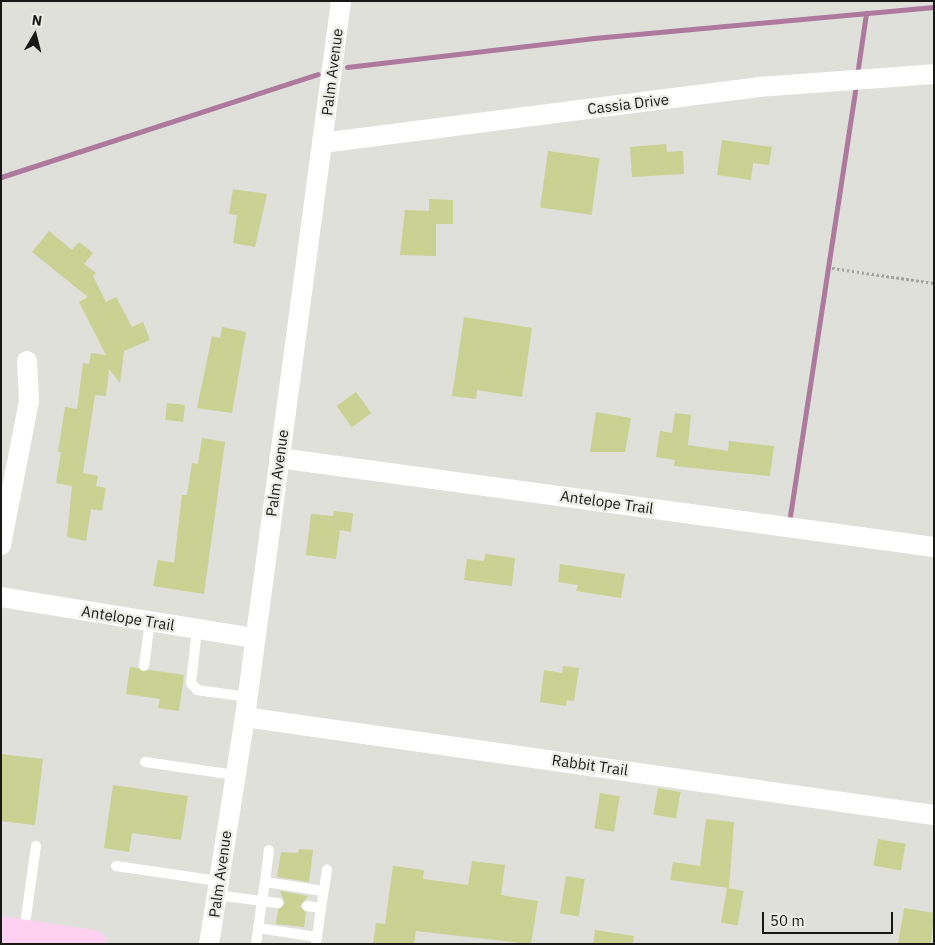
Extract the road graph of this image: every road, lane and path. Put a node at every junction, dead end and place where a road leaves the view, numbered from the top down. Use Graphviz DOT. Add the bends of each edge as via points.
graph roads {
  1 [pos="342,1"];
  2 [pos="934,74"];
  3 [pos="322,143"];
  4 [pos="832,268"];
  5 [pos="934,283"];
  6 [pos="27,362"];
  7 [pos="279,458"];
  8 [pos="1,545"];
  9 [pos="934,547"];
  10 [pos="1,597"];
  11 [pos="150,621"];
  12 [pos="197,629"];
  13 [pos="255,638"];
  14 [pos="144,666"];
  15 [pos="248,697"];
  16 [pos="245,717"];
  17 [pos="145,762"];
  18 [pos="235,776"];
  19 [pos="934,815"];
  20 [pos="36,846"];
  21 [pos="269,850"];
  22 [pos="116,866"];
  23 [pos="327,869"];
  24 [pos="265,882"];
  25 [pos="218,888"];
  26 [pos="324,891"];
  27 [pos="262,901"];
  28 [pos="278,903"];
  29 [pos="307,906"];
  30 [pos="320,908"];
  31 [pos="258,928"];
  32 [pos="12,932"];
  33 [pos="317,940"];
  34 [pos="92,944"];
  35 [pos="208,944"];
  36 [pos="256,944"];
  1 -- 3 [label="street, Palm Avenue"];
  2 -- 3 [label="street, Cassia Drive" via="758,87"];
  3 -- 7 [label="street, Palm Avenue"];
  4 -- 5 [label="path"];
  6 -- 8 [label="street" via="30,401"];
  7 -- 9 [label="street, Antelope Trail"];
  7 -- 13 [label="street, Palm Avenue"];
  10 -- 11 [label="street, Antelope Trail"];
  11 -- 12 [label="street, Antelope Trail"];
  11 -- 14 [label="lane"];
  12 -- 13 [label="street, Antelope Trail"];
  12 -- 15 [label="lane" via="191,684 196,690"];
  13 -- 15 [label="street, Palm Avenue"];
  15 -- 16 [label="street, Palm Avenue"];
  16 -- 18 [label="street, Palm Avenue"];
  16 -- 19 [label="street, Rabbit Trail"];
  17 -- 18 [label="lane"];
  18 -- 25 [label="street, Palm Avenue"];
  20 -- 32 [label="lane"];
  21 -- 24 [label="lane"];
  22 -- 25 [label="lane"];
  23 -- 26 [label="lane"];
  24 -- 26 [label="lane"];
  24 -- 27 [label="lane"];
  25 -- 27 [label="lane"];
  25 -- 35 [label="street, Palm Avenue"];
  26 -- 30 [label="lane"];
  27 -- 28 [label="lane"];
  27 -- 31 [label="lane"];
  29 -- 30 [label="lane"];
  30 -- 33 [label="lane"];
  31 -- 33 [label="lane"];
  31 -- 36 [label="lane"];
  32 -- 34 [label="main road"];
}
